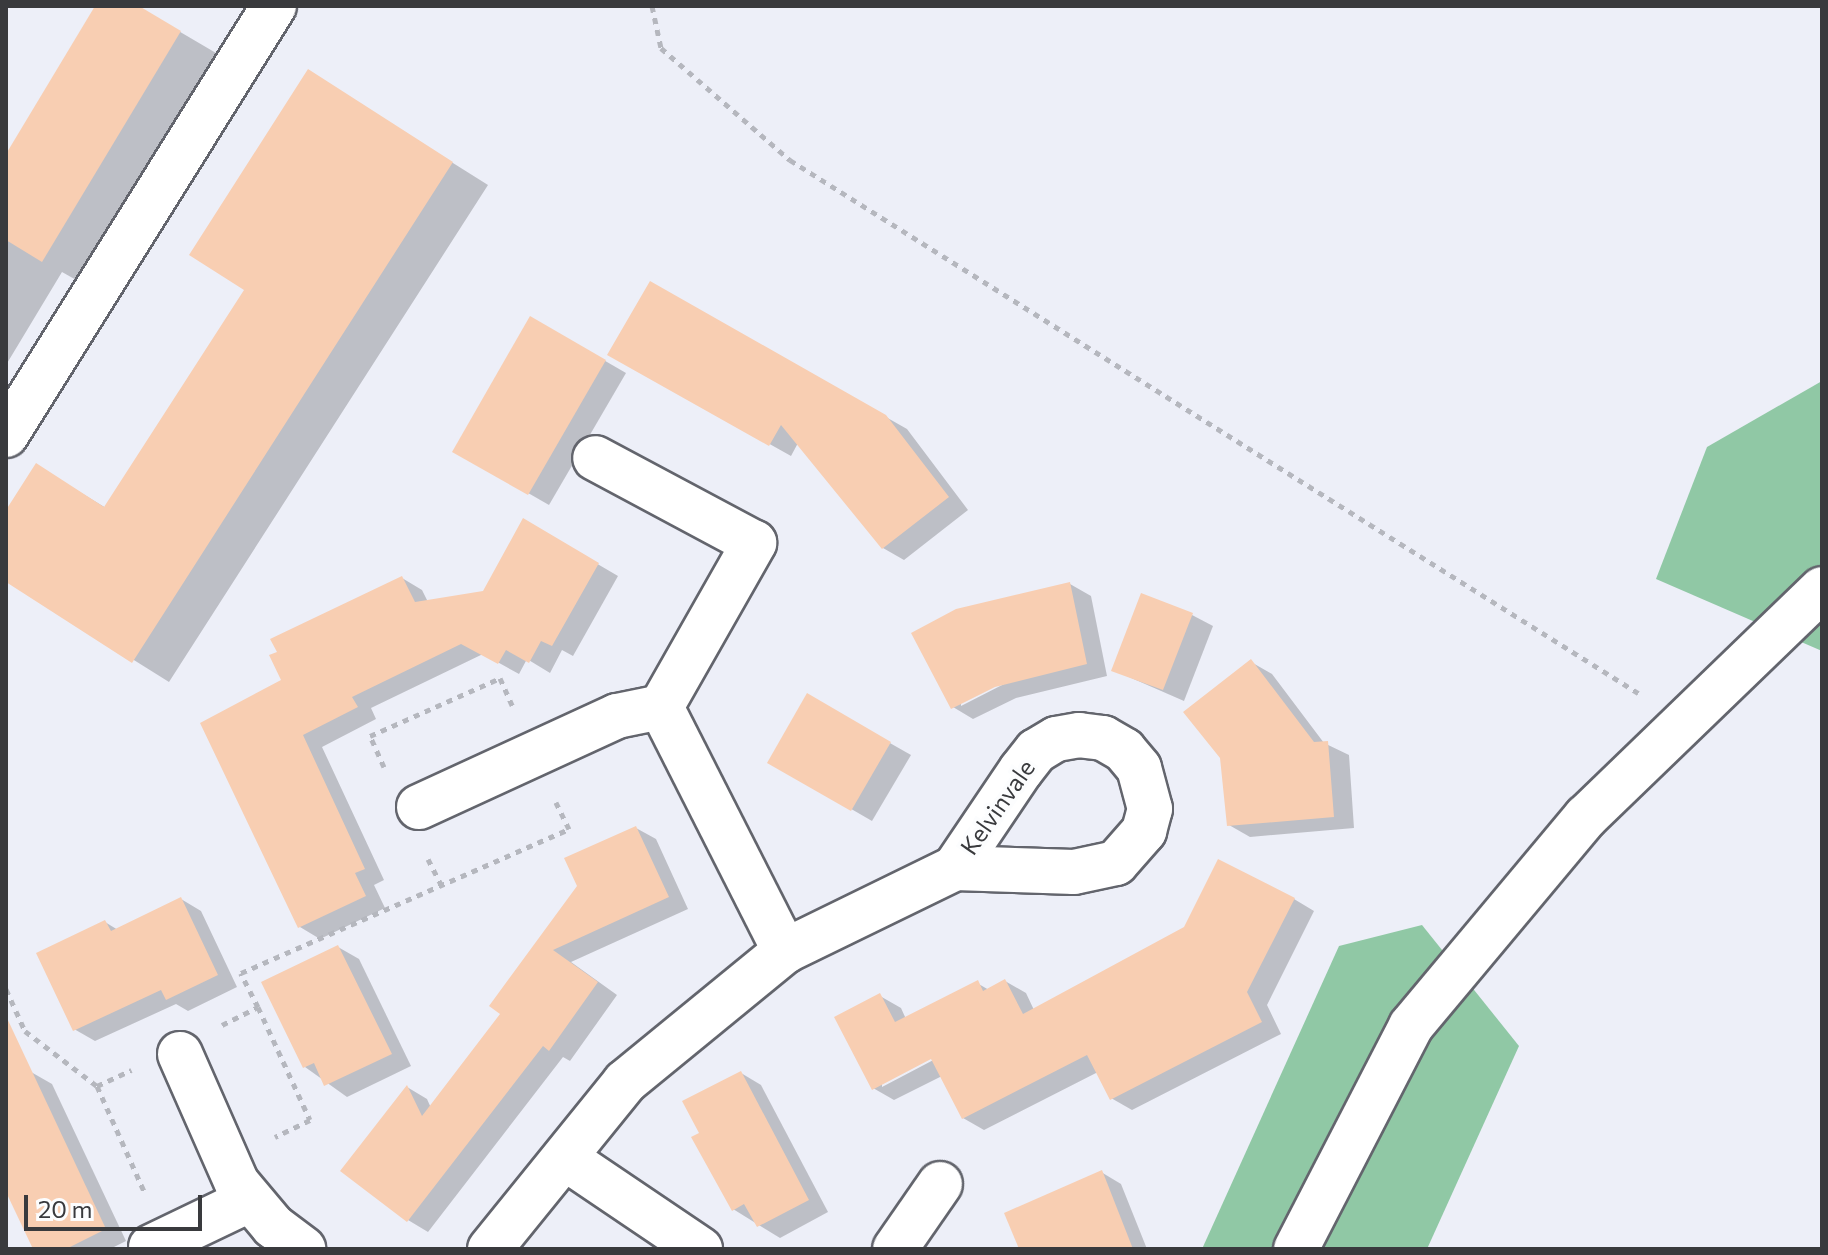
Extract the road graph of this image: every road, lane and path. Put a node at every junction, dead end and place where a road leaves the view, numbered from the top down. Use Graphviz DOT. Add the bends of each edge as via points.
graph roads {
  1 [pos="274,6"];
  2 [pos="652,6"];
  3 [pos="6,435"];
  4 [pos="595,458"];
  5 [pos="1822,589"];
  6 [pos="661,707"];
  7 [pos="1687,723"];
  8 [pos="534,754"];
  9 [pos="419,807"];
  10 [pos="955,868"];
  11 [pos="785,951"];
  12 [pos="6,989"];
  13 [pos="258,1007"];
  14 [pos="179,1050"];
  15 [pos="97,1086"];
  16 [pos="565,1158"];
  17 [pos="228,1161"];
  18 [pos="940,1184"];
  19 [pos="249,1200"];
  20 [pos="159,1243"];
  21 [pos="303,1249"];
  22 [pos="490,1249"];
  23 [pos="700,1249"];
  24 [pos="895,1249"];
  25 [pos="1296,1249"];
  1 -- 3 [label="street"];
  2 -- 7 [label="path" via="661,48 790,160"];
  4 -- 6 [label="street" via="754,543"];
  5 -- 7 [label="street"];
  6 -- 8 [label="street" via="617,716"];
  6 -- 11 [label="street"];
  7 -- 25 [label="street" via="1586,817 1411,1026"];
  8 -- 9 [label="street"];
  8 -- 13 [label="path" via="569,829 241,973"];
  10 -- 11 [label="street, Kelvinvale"];
  11 -- 16 [label="street, Kelvinvale" via="625,1082"];
  12 -- 15 [label="path" via="25,1031"];
  13 -- 14 [label="path"];
  13 -- 17 [label="path" via="310,1120"];
  14 -- 15 [label="path"];
  14 -- 17 [label="street"];
  15 -- 20 [label="path"];
  16 -- 22 [label="street, Kelvinvale"];
  16 -- 23 [label="street"];
  17 -- 19 [label="street"];
  18 -- 24 [label="street"];
  19 -- 20 [label="street"];
  19 -- 21 [label="street"];
}
